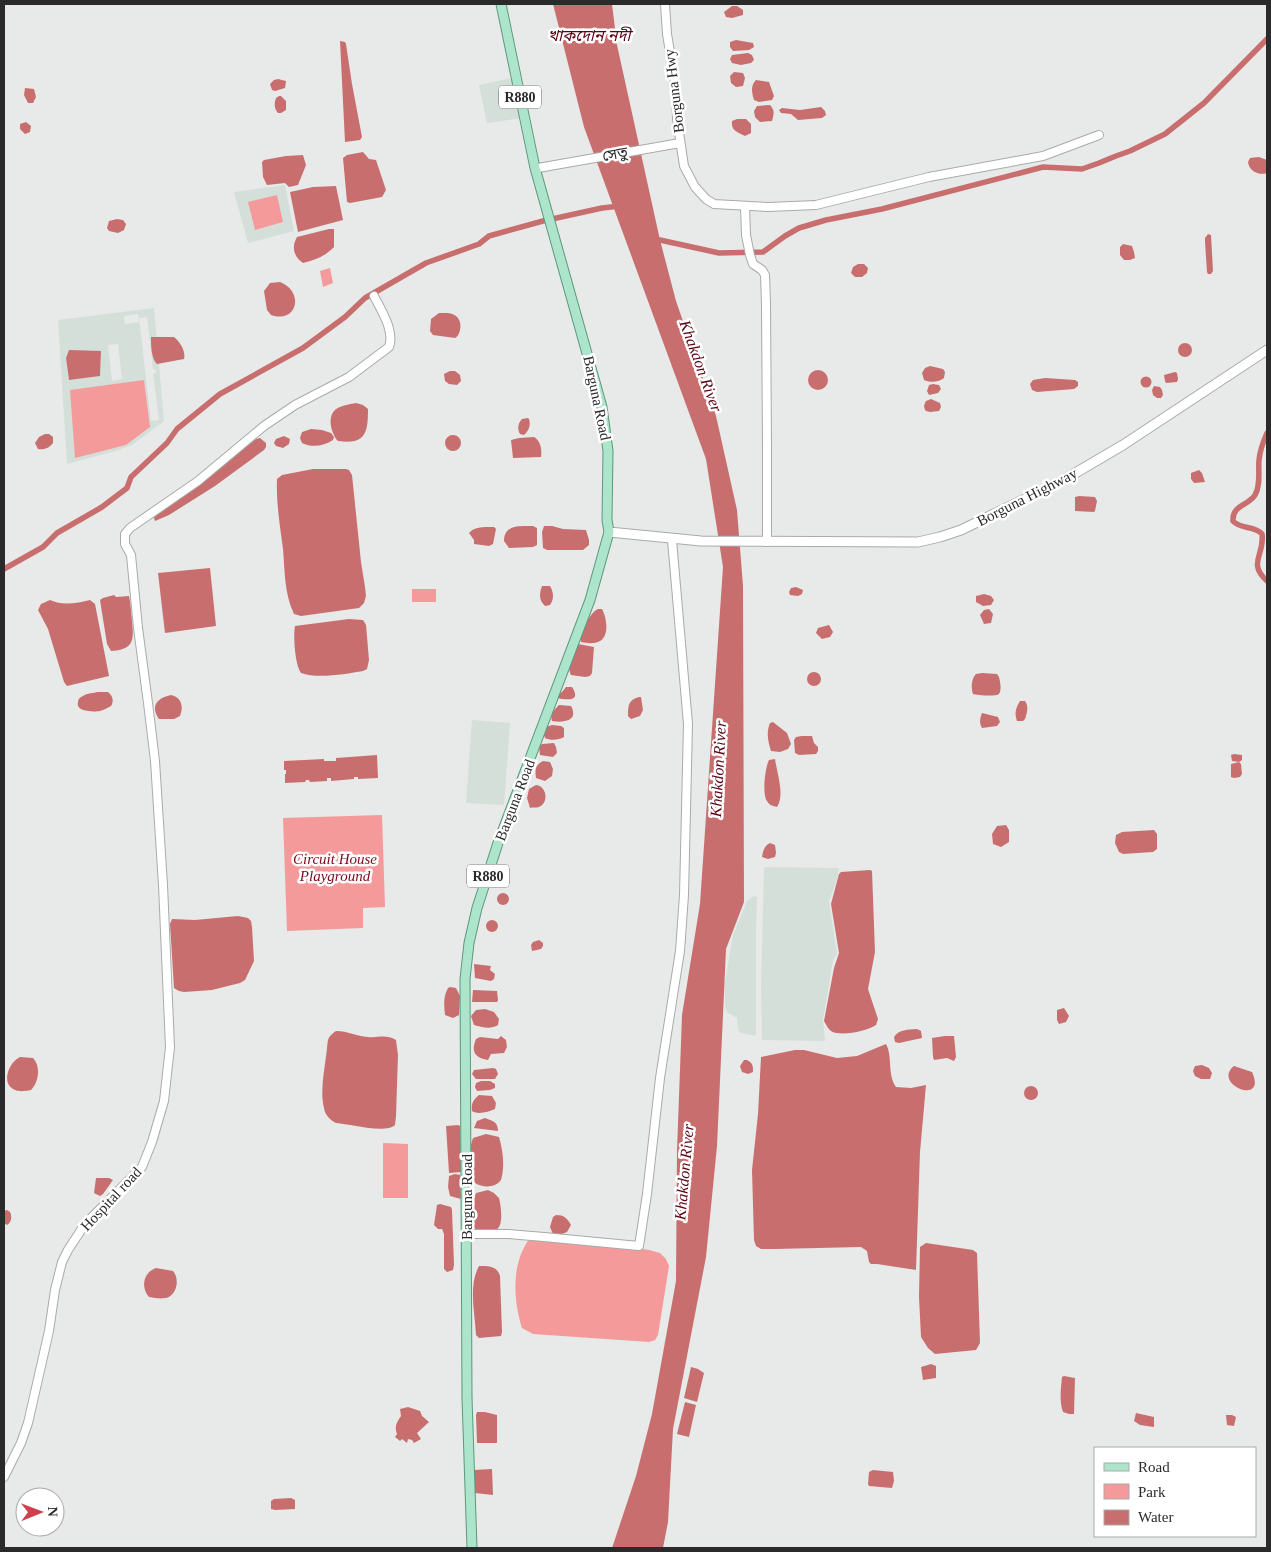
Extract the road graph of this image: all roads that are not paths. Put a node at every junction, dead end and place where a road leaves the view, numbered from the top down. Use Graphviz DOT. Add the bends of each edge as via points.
graph roads {
  1 [pos="502,4"];
  2 [pos="665,4"];
  3 [pos="1099,135"];
  4 [pos="680,143"];
  5 [pos="645,148"];
  6 [pos="538,168"];
  7 [pos="541,190"];
  8 [pos="745,206"];
  9 [pos="374,296"];
  10 [pos="1267,350"];
  11 [pos="609,532"];
  12 [pos="672,540"];
  13 [pos="767,542"];
  14 [pos="467,1234"];
  15 [pos="4,1477"];
  16 [pos="472,1548"];
  1 -- 6 [label="main road, Barguna Road / R880"];
  1 -- 7 [label="main road, Barguna Road / R880"];
  2 -- 4 [label="street, Borguna Hwy"];
  3 -- 8 [label="street" via="1044,156 929,177 816,205"];
  4 -- 5 [label="street, Borguna Hwy"];
  4 -- 8 [label="street" via="686,172 706,199 714,204"];
  5 -- 6 [label="street, সেতু"];
  6 -- 7 [label="main road, Barguna Road / R880"];
  7 -- 11 [label="main road, Barguna Road / R880" via="602,407 608,451"];
  8 -- 13 [label="street" via="752,264 765,275"];
  9 -- 15 [label="street, Hospital road" via="386,320 389,347 349,377 294,405 264,426 198,481 125,532 125,544 131,555 155,762 170,1047 164,1101 142,1167 85,1224 62,1262 28,1423"];
  10 -- 13 [label="main road, Borguna Highway" via="1123,445 1052,486 956,532 918,542"];
  11 -- 12 [label="main road, Borguna Highway"];
  11 -- 14 [label="main road, Barguna Road / R880" via="590,600 498,843 469,943 465,980"];
  12 -- 13 [label="main road, Borguna Highway"];
  12 -- 14 [label="street" via="688,724 684,895 680,952 639,1246"];
  14 -- 16 [label="main road, Barguna Road / R880" via="467,1398"];
}
